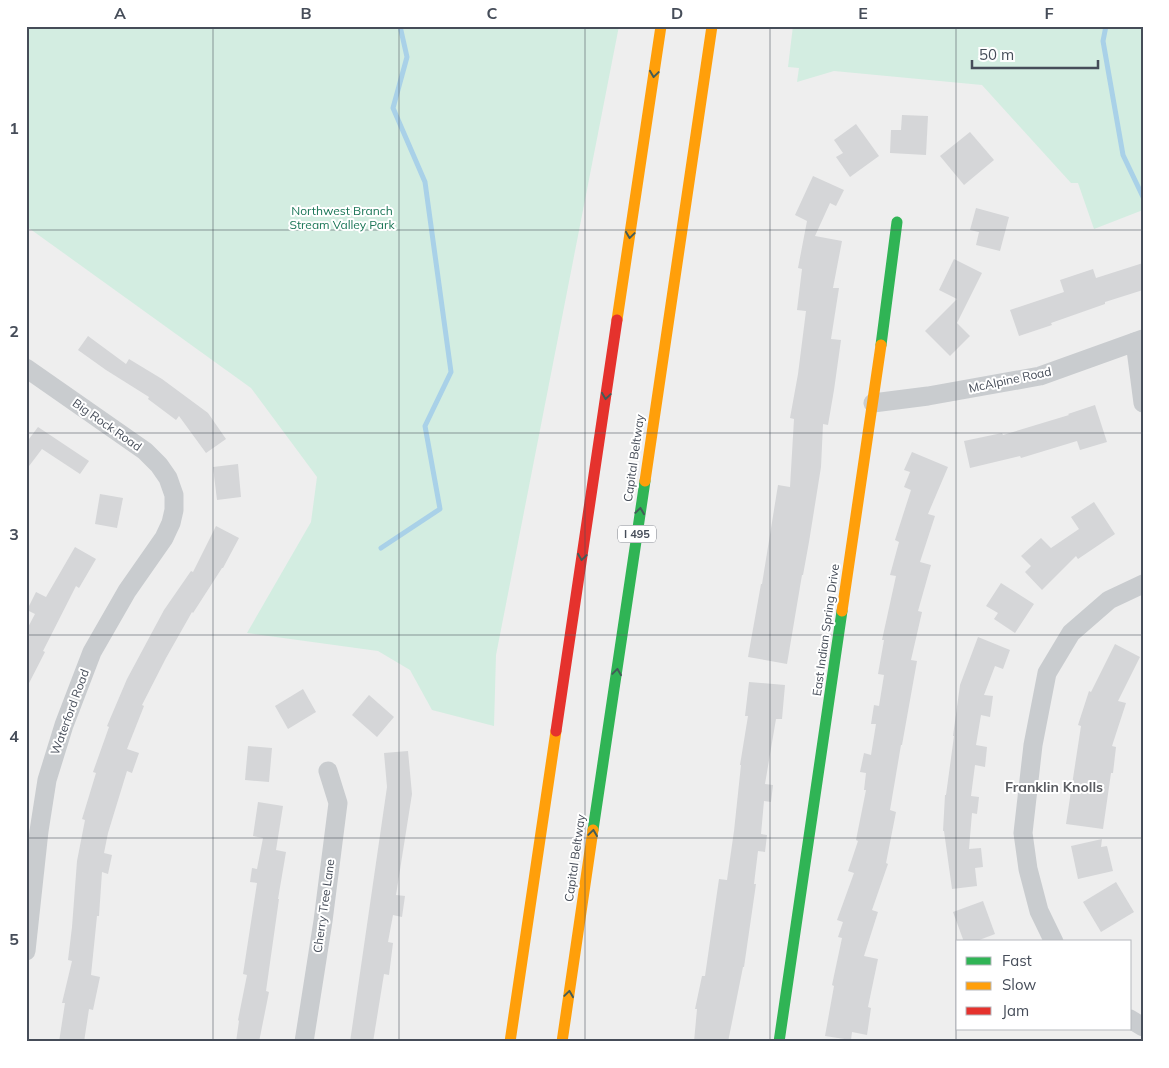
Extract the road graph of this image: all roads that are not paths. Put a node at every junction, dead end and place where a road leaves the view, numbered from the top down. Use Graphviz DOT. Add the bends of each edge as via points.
graph roads {
  1 [pos="661,26"];
  2 [pos="712,26"];
  3 [pos="897,222"];
  4 [pos="1139,340"];
  5 [pos="26,369"];
  6 [pos="873,403"];
  7 [pos="1143,403"];
  8 [pos="174,495"];
  9 [pos="1143,584"];
  10 [pos="328,771"];
  11 [pos="1053,940"];
  12 [pos="26,951"];
  13 [pos="1132,1020"];
  14 [pos="1143,1028"];
  15 [pos="304,1042"];
  16 [pos="510,1042"];
  17 [pos="562,1042"];
  18 [pos="779,1042"];
  1 -- 16 [label="main road, one-way"];
  17 -- 2 [label="main road, Capital Beltway / I 495, one-way"];
  3 -- 6 [label="main road, East Indian Spring Drive"];
  4 -- 6 [label="street, McAlpine Road" via="1040,376"];
  4 -- 7 [label="street"];
  5 -- 8 [label="street, Big Rock Road" via="145,451 168,478"];
  6 -- 18 [label="main road, East Indian Spring Drive"];
  8 -- 12 [label="street, Waterford Road" via="171,523 164,538 127,591 92,652 64,725 47,780"];
  9 -- 11 [label="street" via="1109,600 1071,633 1047,673 1033,744 1023,833 1039,911"];
  10 -- 15 [label="street, Cherry Tree Lane" via="338,803"];
  13 -- 14 [label="street"];
}
